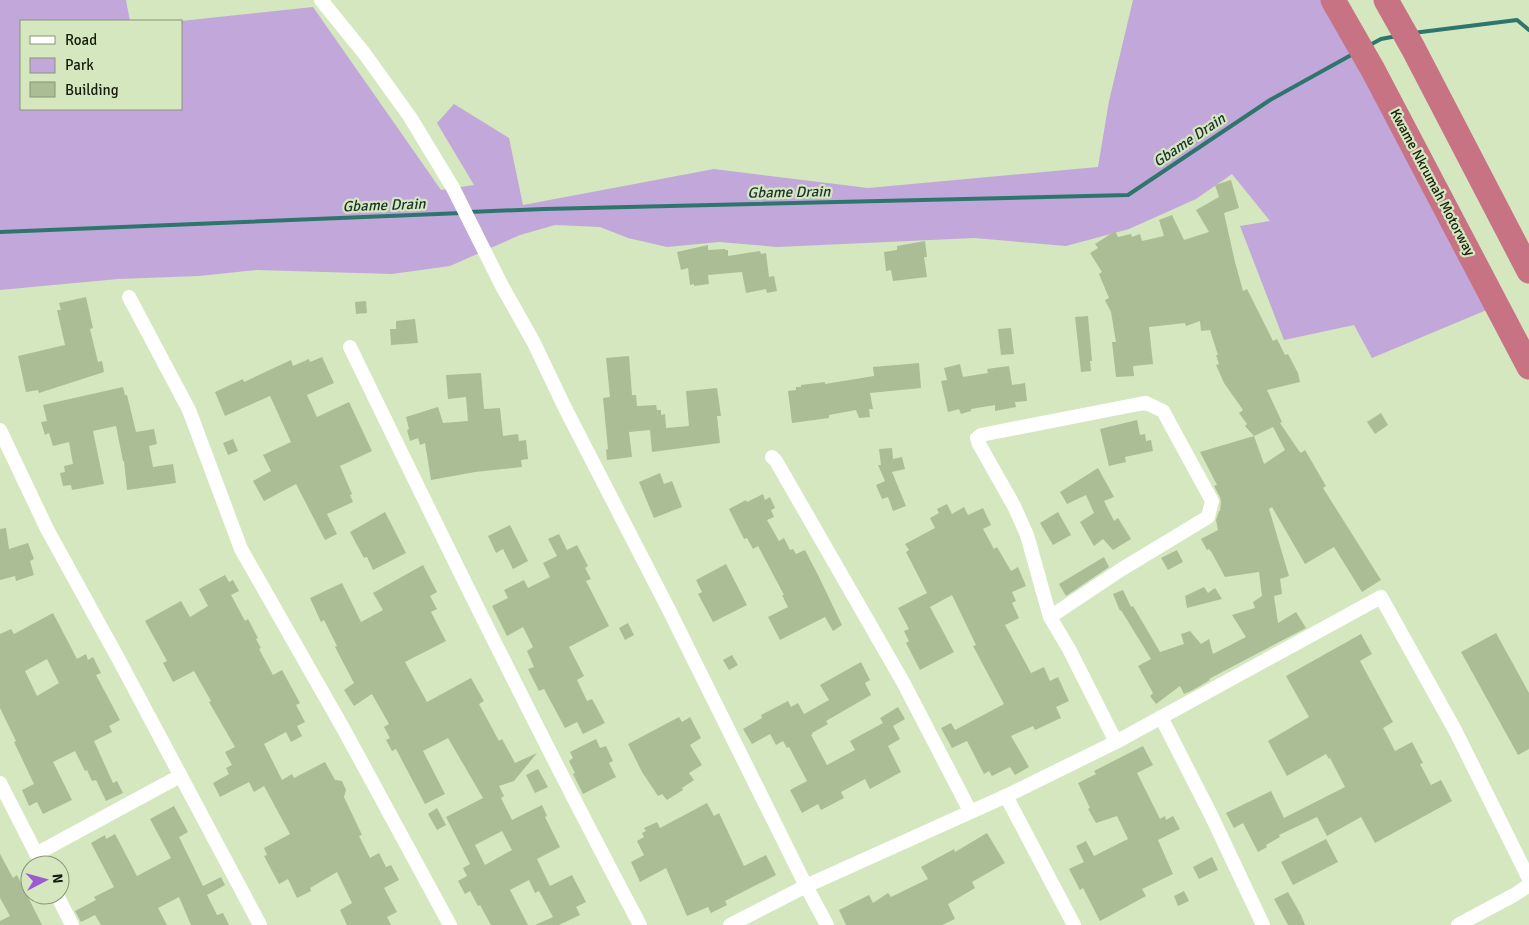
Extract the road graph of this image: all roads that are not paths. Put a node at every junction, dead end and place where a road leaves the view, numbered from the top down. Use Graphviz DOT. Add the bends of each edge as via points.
graph roads {
  1 [pos="321,0"];
  2 [pos="1387,2"];
  3 [pos="1339,10"];
  4 [pos="1529,271"];
  5 [pos="129,297"];
  6 [pos="350,347"];
  7 [pos="1529,367"];
  8 [pos="0,430"];
  9 [pos="772,457"];
  10 [pos="1050,617"];
  11 [pos="1161,717"];
  12 [pos="1116,742"];
  13 [pos="180,776"];
  14 [pos="0,783"];
  15 [pos="1006,796"];
  16 [pos="970,812"];
  17 [pos="37,855"];
  18 [pos="46,855"];
  19 [pos="1529,880"];
  20 [pos="1529,885"];
  21 [pos="806,886"];
  22 [pos="62,905"];
  23 [pos="72,925"];
  24 [pos="260,925"];
  25 [pos="450,925"];
  26 [pos="640,925"];
  27 [pos="730,925"];
  28 [pos="827,925"];
  29 [pos="1074,925"];
  30 [pos="1263,925"];
  31 [pos="1458,925"];
  1 -- 21 [label="street" via="410,117 453,188"];
  2 -- 4 [label="highway"];
  3 -- 7 [label="highway, Kwame Nkrumah Motorway" via="1374,70"];
  5 -- 25 [label="street" via="189,410 241,550"];
  6 -- 26 [label="street" via="483,620"];
  8 -- 13 [label="street" via="47,529"];
  9 -- 16 [label="street" via="893,665"];
  10 -- 10 [label="street" via="1208,517 1212,501 1163,411 1146,403 1139,404 978,438 1027,535"];
  10 -- 12 [label="street"];
  11 -- 12 [label="street"];
  11 -- 19 [label="street" via="1381,597 1456,732"];
  11 -- 30 [label="street"];
  12 -- 15 [label="street"];
  13 -- 18 [label="street"];
  13 -- 24 [label="street"];
  14 -- 17 [label="street"];
  15 -- 16 [label="street"];
  15 -- 29 [label="street"];
  16 -- 21 [label="street"];
  20 -- 31 [label="street"];
  21 -- 27 [label="street"];
  21 -- 28 [label="street"];
  22 -- 23 [label="street"];
}
